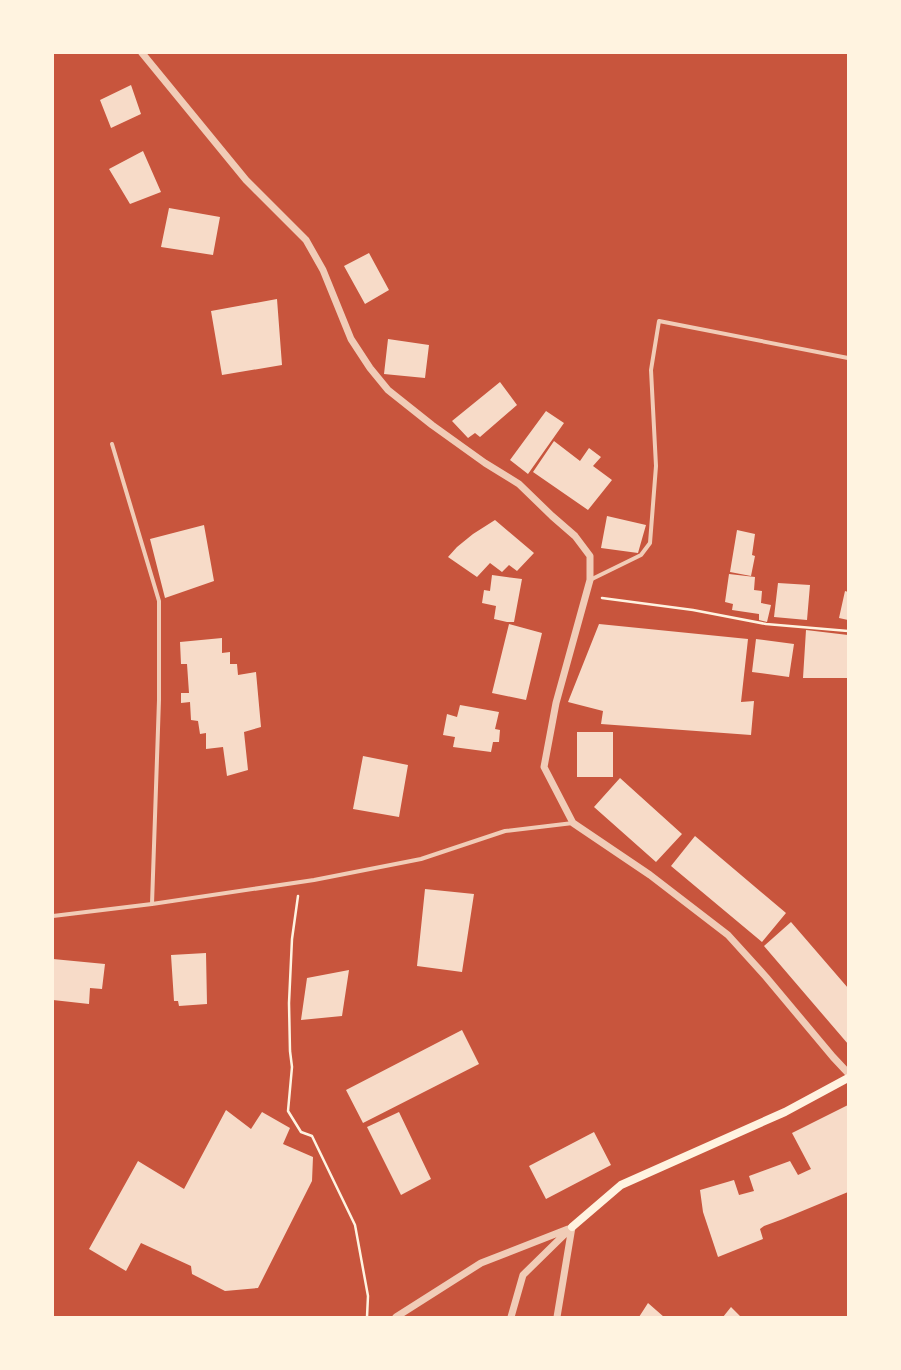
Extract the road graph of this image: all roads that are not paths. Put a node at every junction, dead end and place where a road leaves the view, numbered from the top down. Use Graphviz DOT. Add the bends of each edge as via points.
graph roads {
  1 [pos="142,53"];
  2 [pos="848,358"];
  3 [pos="112,444"];
  4 [pos="590,580"];
  5 [pos="573,823"];
  6 [pos="152,904"];
  7 [pos="53,916"];
  8 [pos="848,1073"];
  9 [pos="848,1078"];
  10 [pos="572,1227"];
  11 [pos="396,1317"];
  12 [pos="511,1317"];
  13 [pos="556,1317"];
  1 -- 4 [label="street" via="246,180 306,240 323,270 351,339 388,390 432,425 519,484 575,536 590,556"];
  2 -- 4 [label="street" via="659,321 651,370 656,466 650,543 641,555"];
  3 -- 6 [label="street" via="159,601 159,700"];
  4 -- 5 [label="street" via="556,703 544,767"];
  5 -- 6 [label="street" via="505,831 421,859 300,882"];
  5 -- 8 [label="street" via="650,875 728,935"];
  6 -- 7 [label="street"];
  9 -- 10 [label="main road" via="785,1112 621,1185"];
  10 -- 11 [label="street" via="481,1263"];
  10 -- 12 [label="street" via="523,1274"];
  10 -- 13 [label="street"];
}
